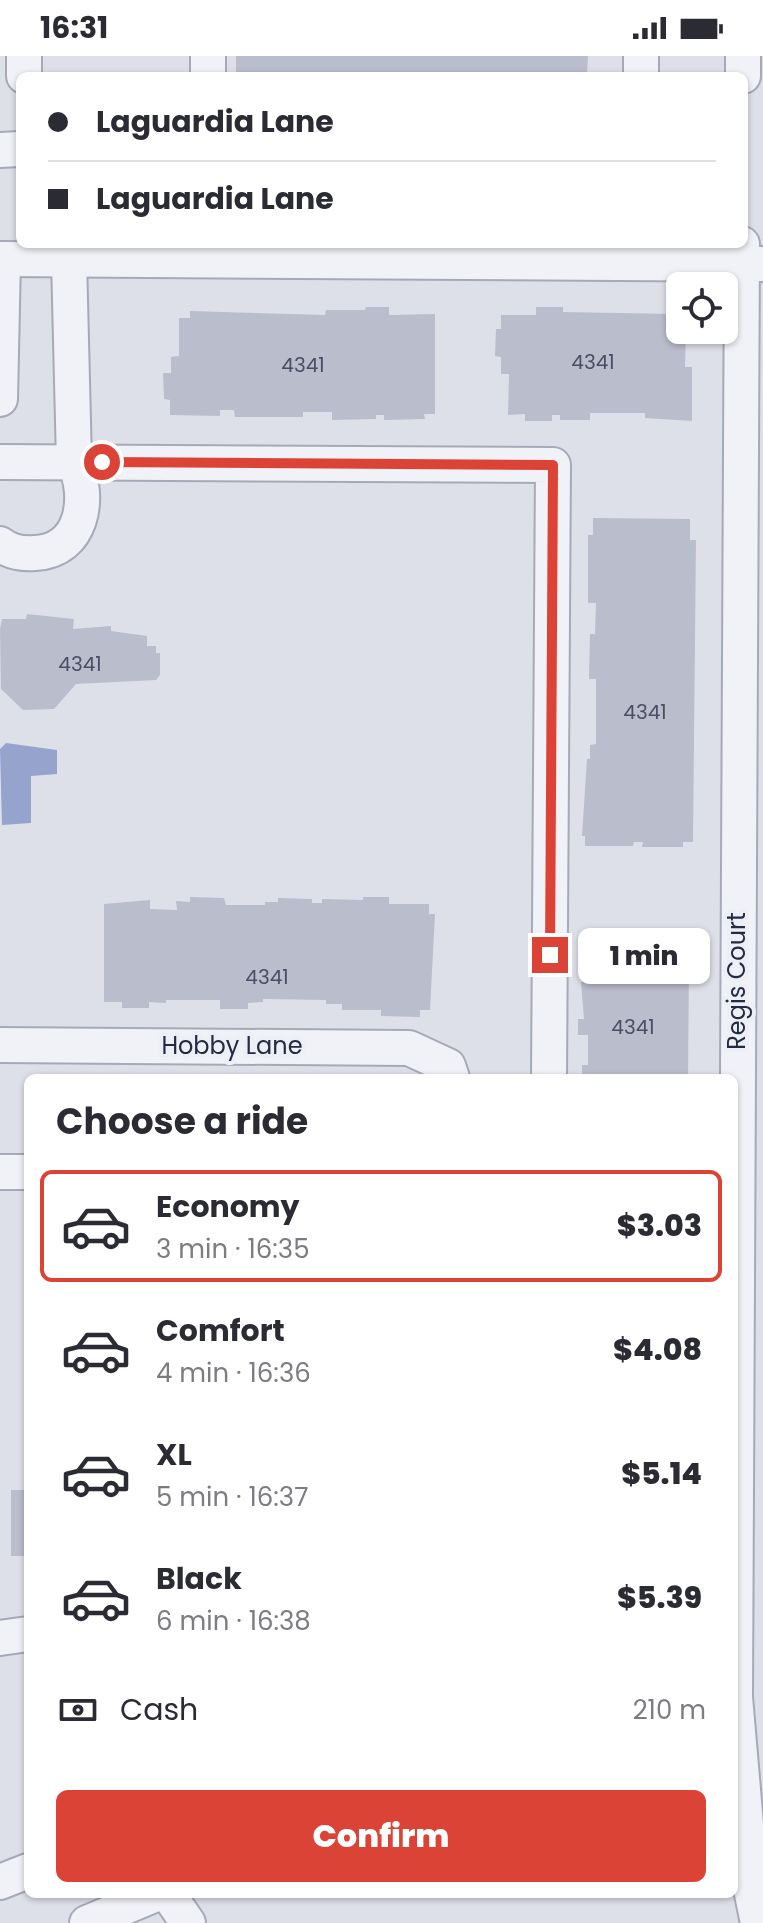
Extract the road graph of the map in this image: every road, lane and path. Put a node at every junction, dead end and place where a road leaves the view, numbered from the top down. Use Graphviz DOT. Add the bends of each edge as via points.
graph roads {
  1 [pos="210,252"];
  2 [pos="560,253"];
  3 [pos="749,257"];
  4 [pos="1,259"];
  5 [pos="69,259"];
  6 [pos="0,399"];
  7 [pos="0,462"];
  8 [pos="58,462"];
  9 [pos="0,544"];
  10 [pos="0,1045"];
  11 [pos="451,1074"];
  12 [pos="549,1074"];
  13 [pos="750,1131"];
  14 [pos="0,1172"];
  15 [pos="24,1172"];
  16 [pos="738,1556"];
  17 [pos="24,1635"];
  18 [pos="0,1638"];
  19 [pos="763,1696"];
  20 [pos="738,1697"];
  21 [pos="738,1720"];
  22 [pos="746,1766"];
  23 [pos="24,1873"];
  24 [pos="0,1882"];
  25 [pos="146,1898"];
  26 [pos="171,1898"];
  27 [pos="87,1923"];
  28 [pos="188,1923"];
  29 [pos="758,1923"];
  1 -- 2 [label="street"];
  1 -- 5 [label="street"];
  2 -- 3 [label="street"];
  3 -- 13 [label="street, Regis Court"];
  4 -- 5 [label="street"];
  4 -- 6 [label="street"];
  5 -- 8 [label="street"];
  7 -- 8 [label="street"];
  8 -- 9 [label="street" via="83,481 78,526 63,545 44,553 7,550"];
  8 -- 12 [label="street" via="553,465"];
  10 -- 11 [label="street, Hobby Lane" via="409,1048 448,1066"];
  13 -- 16 [label="street, Regis Court"];
  14 -- 15 [label="street"];
  17 -- 18 [label="street"];
  19 -- 20 [label="street"];
  21 -- 22 [label="street, Regis Court"];
  22 -- 29 [label="street, Regis Court"];
  23 -- 24 [label="street"];
  25 -- 27 [label="street"];
  26 -- 28 [label="street"];
}
